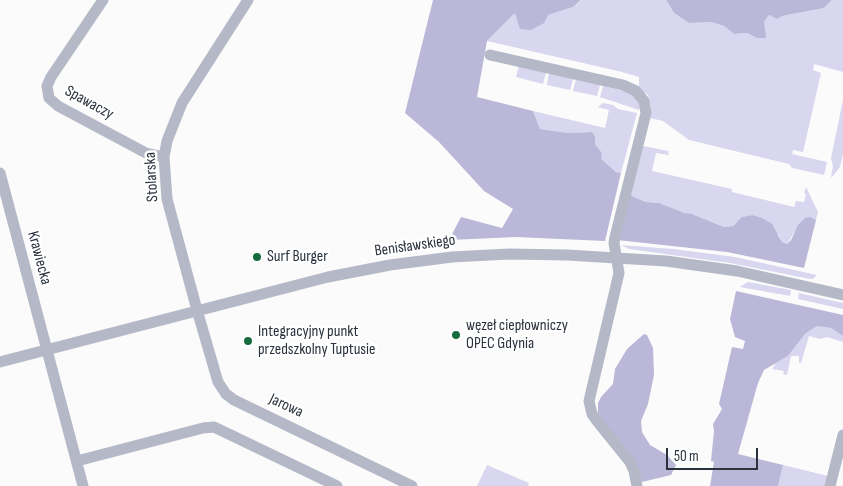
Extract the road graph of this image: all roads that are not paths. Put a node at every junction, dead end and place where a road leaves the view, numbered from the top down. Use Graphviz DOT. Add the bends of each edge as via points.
graph roads {
  1 [pos="103,0"];
  2 [pos="248,0"];
  3 [pos="490,55"];
  4 [pos="164,157"];
  5 [pos="0,173"];
  6 [pos="617,257"];
  7 [pos="843,295"];
  8 [pos="197,310"];
  9 [pos="46,351"];
  10 [pos="0,362"];
  11 [pos="843,435"];
  12 [pos="76,461"];
  13 [pos="83,486"];
  14 [pos="337,486"];
  15 [pos="412,486"];
  16 [pos="637,486"];
  17 [pos="830,486"];
  1 -- 4 [label="street, Spawaczy" via="46,86 49,98 58,106 146,153"];
  2 -- 4 [label="street, Stolarska" via="182,103"];
  3 -- 6 [label="street" via="623,85 641,95 646,113 615,237"];
  4 -- 8 [label="street, Stolarska" via="167,199"];
  5 -- 9 [label="street, Krawiecka"];
  6 -- 7 [label="street, Benisławskiego" via="714,267"];
  6 -- 8 [label="street, Benisławskiego" via="509,254 452,257 328,277"];
  6 -- 16 [label="street" via="619,273 590,394 590,407 597,421 630,462"];
  8 -- 9 [label="street, Benisławskiego"];
  8 -- 15 [label="street, Jarowa" via="218,382 226,394"];
  9 -- 10 [label="street, Benisławskiego"];
  9 -- 12 [label="street, Krawiecka"];
  11 -- 17 [label="street"];
  12 -- 13 [label="street, Krawiecka"];
  12 -- 14 [label="street" via="214,427"];
}
